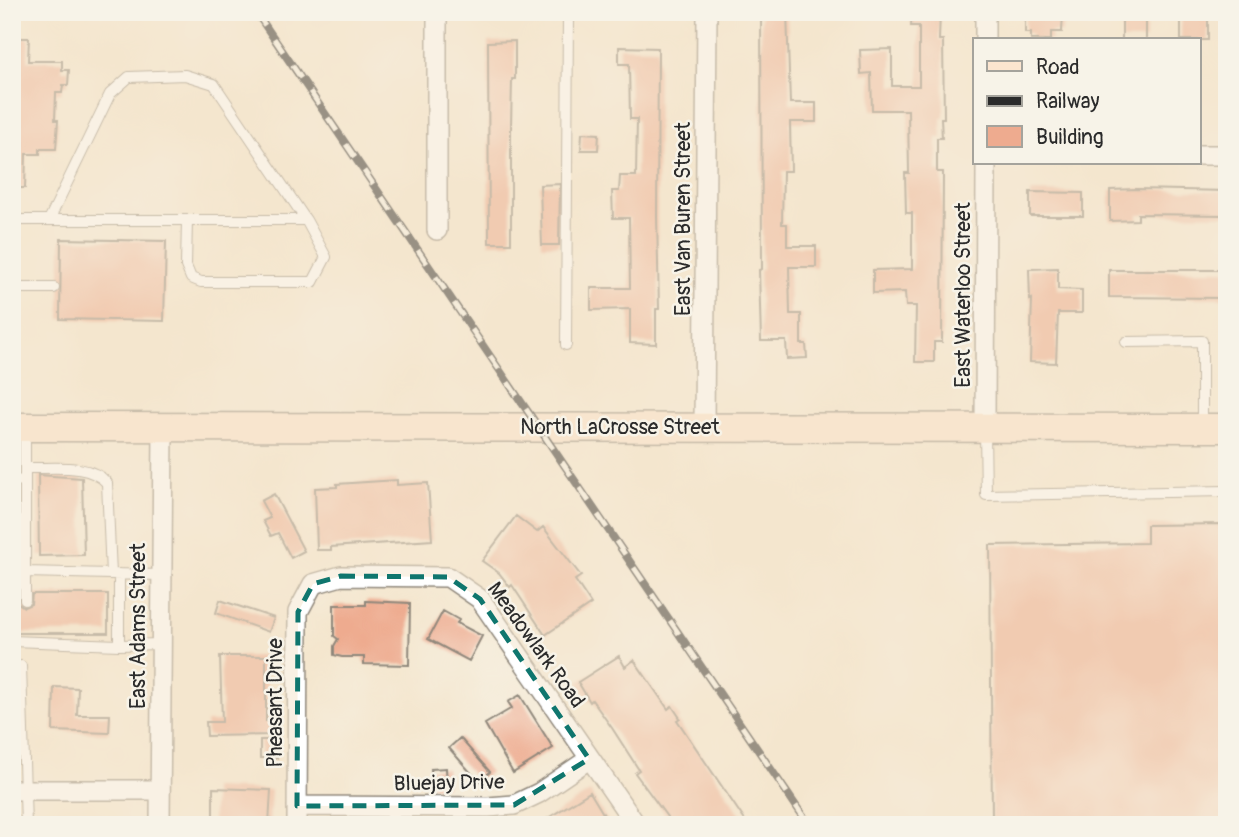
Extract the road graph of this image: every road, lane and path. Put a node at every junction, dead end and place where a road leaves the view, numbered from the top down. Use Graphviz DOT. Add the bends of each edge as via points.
graph roads {
  1 [pos="437,12"];
  2 [pos="568,12"];
  3 [pos="707,12"];
  4 [pos="985,12"];
  5 [pos="985,38"];
  6 [pos="1200,155"];
  7 [pos="1227,155"];
  8 [pos="986,164"];
  9 [pos="13,220"];
  10 [pos="49,220"];
  11 [pos="187,220"];
  12 [pos="306,220"];
  13 [pos="437,230"];
  14 [pos="13,288"];
  15 [pos="54,288"];
  16 [pos="1126,342"];
  17 [pos="566,345"];
  18 [pos="12,372"];
  19 [pos="18,427"];
  20 [pos="704,427"];
  21 [pos="163,428"];
  22 [pos="985,428"];
  23 [pos="1214,428"];
  24 [pos="24,468"];
  25 [pos="24,480"];
  26 [pos="12,481"];
  27 [pos="1227,491"];
  28 [pos="12,540"];
  29 [pos="24,540"];
  30 [pos="25,572"];
  31 [pos="115,574"];
  32 [pos="162,576"];
  33 [pos="313,584"];
  34 [pos="25,600"];
  35 [pos="12,641"];
  36 [pos="161,644"];
  37 [pos="120,645"];
  38 [pos="21,666"];
  39 [pos="589,759"];
  40 [pos="19,790"];
  41 [pos="160,790"];
  42 [pos="297,815"];
  43 [pos="26,825"];
  44 [pos="160,825"];
  45 [pos="636,825"];
  1 -- 13 [label="street"];
  2 -- 17 [label="lane"];
  3 -- 20 [label="street, East Van Buren Street"];
  4 -- 5 [label="street"];
  6 -- 7 [label="street"];
  8 -- 22 [label="street, East Waterloo Street"];
  9 -- 10 [label="lane"];
  9 -- 14 [label="lane"];
  10 -- 11 [label="lane"];
  10 -- 12 [label="lane" via="110,94 129,77 185,75 214,83"];
  11 -- 12 [label="lane"];
  11 -- 12 [label="lane" via="186,266 191,278 201,282 313,282 326,257"];
  14 -- 15 [label="lane"];
  14 -- 18 [label="lane"];
  16 -- 23 [label="lane" via="1202,341"];
  19 -- 21 [label="main road, North LaCrosse Street"];
  19 -- 24 [label="lane"];
  20 -- 21 [label="main road, North LaCrosse Street"];
  20 -- 22 [label="main road, North LaCrosse Street"];
  21 -- 32 [label="street, East Adams Street"];
  22 -- 23 [label="main road, North LaCrosse Street"];
  22 -- 27 [label="lane" via="986,495"];
  24 -- 25 [label="lane"];
  24 -- 31 [label="lane" via="91,470 101,476 107,483"];
  25 -- 26 [label="lane"];
  25 -- 29 [label="lane"];
  28 -- 29 [label="lane"];
  29 -- 30 [label="lane"];
  30 -- 31 [label="lane"];
  30 -- 34 [label="lane"];
  31 -- 32 [label="lane"];
  31 -- 37 [label="lane"];
  32 -- 36 [label="street, East Adams Street"];
  33 -- 39 [label="street, Meadowlark Road" via="355,576 448,577 462,585 481,598"];
  33 -- 42 [label="street, Pheasant Drive" via="298,612"];
  35 -- 37 [label="lane"];
  36 -- 37 [label="lane"];
  36 -- 41 [label="street, East Adams Street"];
  38 -- 40 [label="lane"];
  39 -- 42 [label="street, Bluejay Drive" via="514,805"];
  39 -- 45 [label="street, Meadowlark Road"];
  40 -- 41 [label="street"];
  40 -- 43 [label="lane"];
  41 -- 44 [label="street, East Adams Street"];
}
